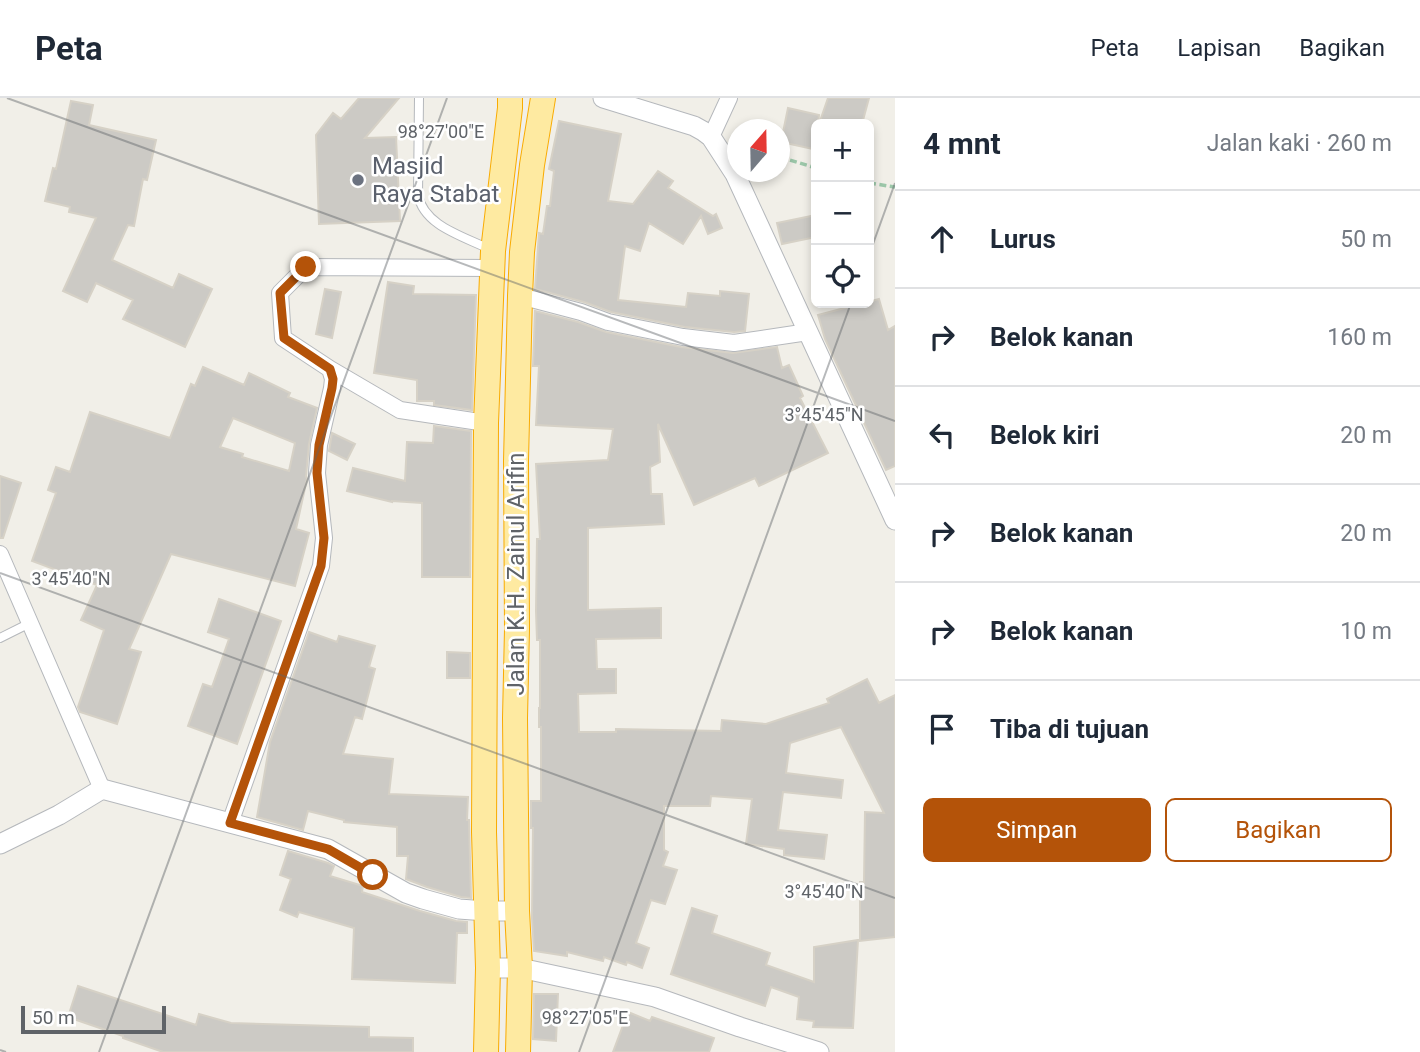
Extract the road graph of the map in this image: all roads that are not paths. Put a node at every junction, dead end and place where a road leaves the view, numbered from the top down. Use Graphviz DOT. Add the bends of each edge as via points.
graph roads {
  1 [pos="419,98"];
  2 [pos="510,98"];
  3 [pos="543,98"];
  4 [pos="603,98"];
  5 [pos="729,98"];
  6 [pos="711,137"];
  7 [pos="493,259"];
  8 [pos="491,296"];
  9 [pos="520,296"];
  10 [pos="808,332"];
  11 [pos="330,369"];
  12 [pos="486,423"];
  13 [pos="894,516"];
  14 [pos="0,554"];
  15 [pos="30,623"];
  16 [pos="0,638"];
  17 [pos="102,789"];
  18 [pos="230,823"];
  19 [pos="0,844"];
  20 [pos="486,911"];
  21 [pos="517,911"];
  22 [pos="488,968"];
  23 [pos="520,968"];
  24 [pos="486,1052"];
  25 [pos="519,1052"];
  26 [pos="819,1052"];
  1 -- 7 [label="lane" via="419,202 442,226"];
  2 -- 7 [label="highway, Jalan K.H. Zainul Arifin"];
  3 -- 9 [label="highway, Jalan K.H. Zainul Arifin"];
  4 -- 6 [label="street" via="694,126"];
  5 -- 6 [label="street"];
  6 -- 10 [label="street" via="735,174"];
  7 -- 8 [label="highway, Jalan K.H. Zainul Arifin"];
  7 -- 11 [label="street" via="306,267 280,293 284,338"];
  8 -- 9 [label="highway"];
  8 -- 12 [label="highway, Jalan K.H. Zainul Arifin"];
  9 -- 10 [label="street" via="608,322 683,337 734,343"];
  9 -- 21 [label="highway, Jalan K.H. Zainul Arifin"];
  10 -- 13 [label="street"];
  11 -- 12 [label="street" via="400,410"];
  11 -- 18 [label="street" via="332,388 317,473 324,538 321,566"];
  12 -- 20 [label="highway, Jalan K.H. Zainul Arifin"];
  14 -- 15 [label="street"];
  15 -- 16 [label="lane"];
  15 -- 17 [label="street"];
  17 -- 18 [label="street"];
  17 -- 19 [label="street"];
  18 -- 20 [label="street" via="328,849 405,893 458,909"];
  20 -- 21 [label="street"];
  20 -- 22 [label="highway, Jalan K.H. Zainul Arifin"];
  21 -- 23 [label="highway, Jalan K.H. Zainul Arifin"];
  22 -- 23 [label="street"];
  22 -- 24 [label="highway, Jalan K.H. Zainul Arifin"];
  23 -- 25 [label="highway, Jalan K.H. Zainul Arifin"];
  23 -- 26 [label="street" via="655,997"];
}
